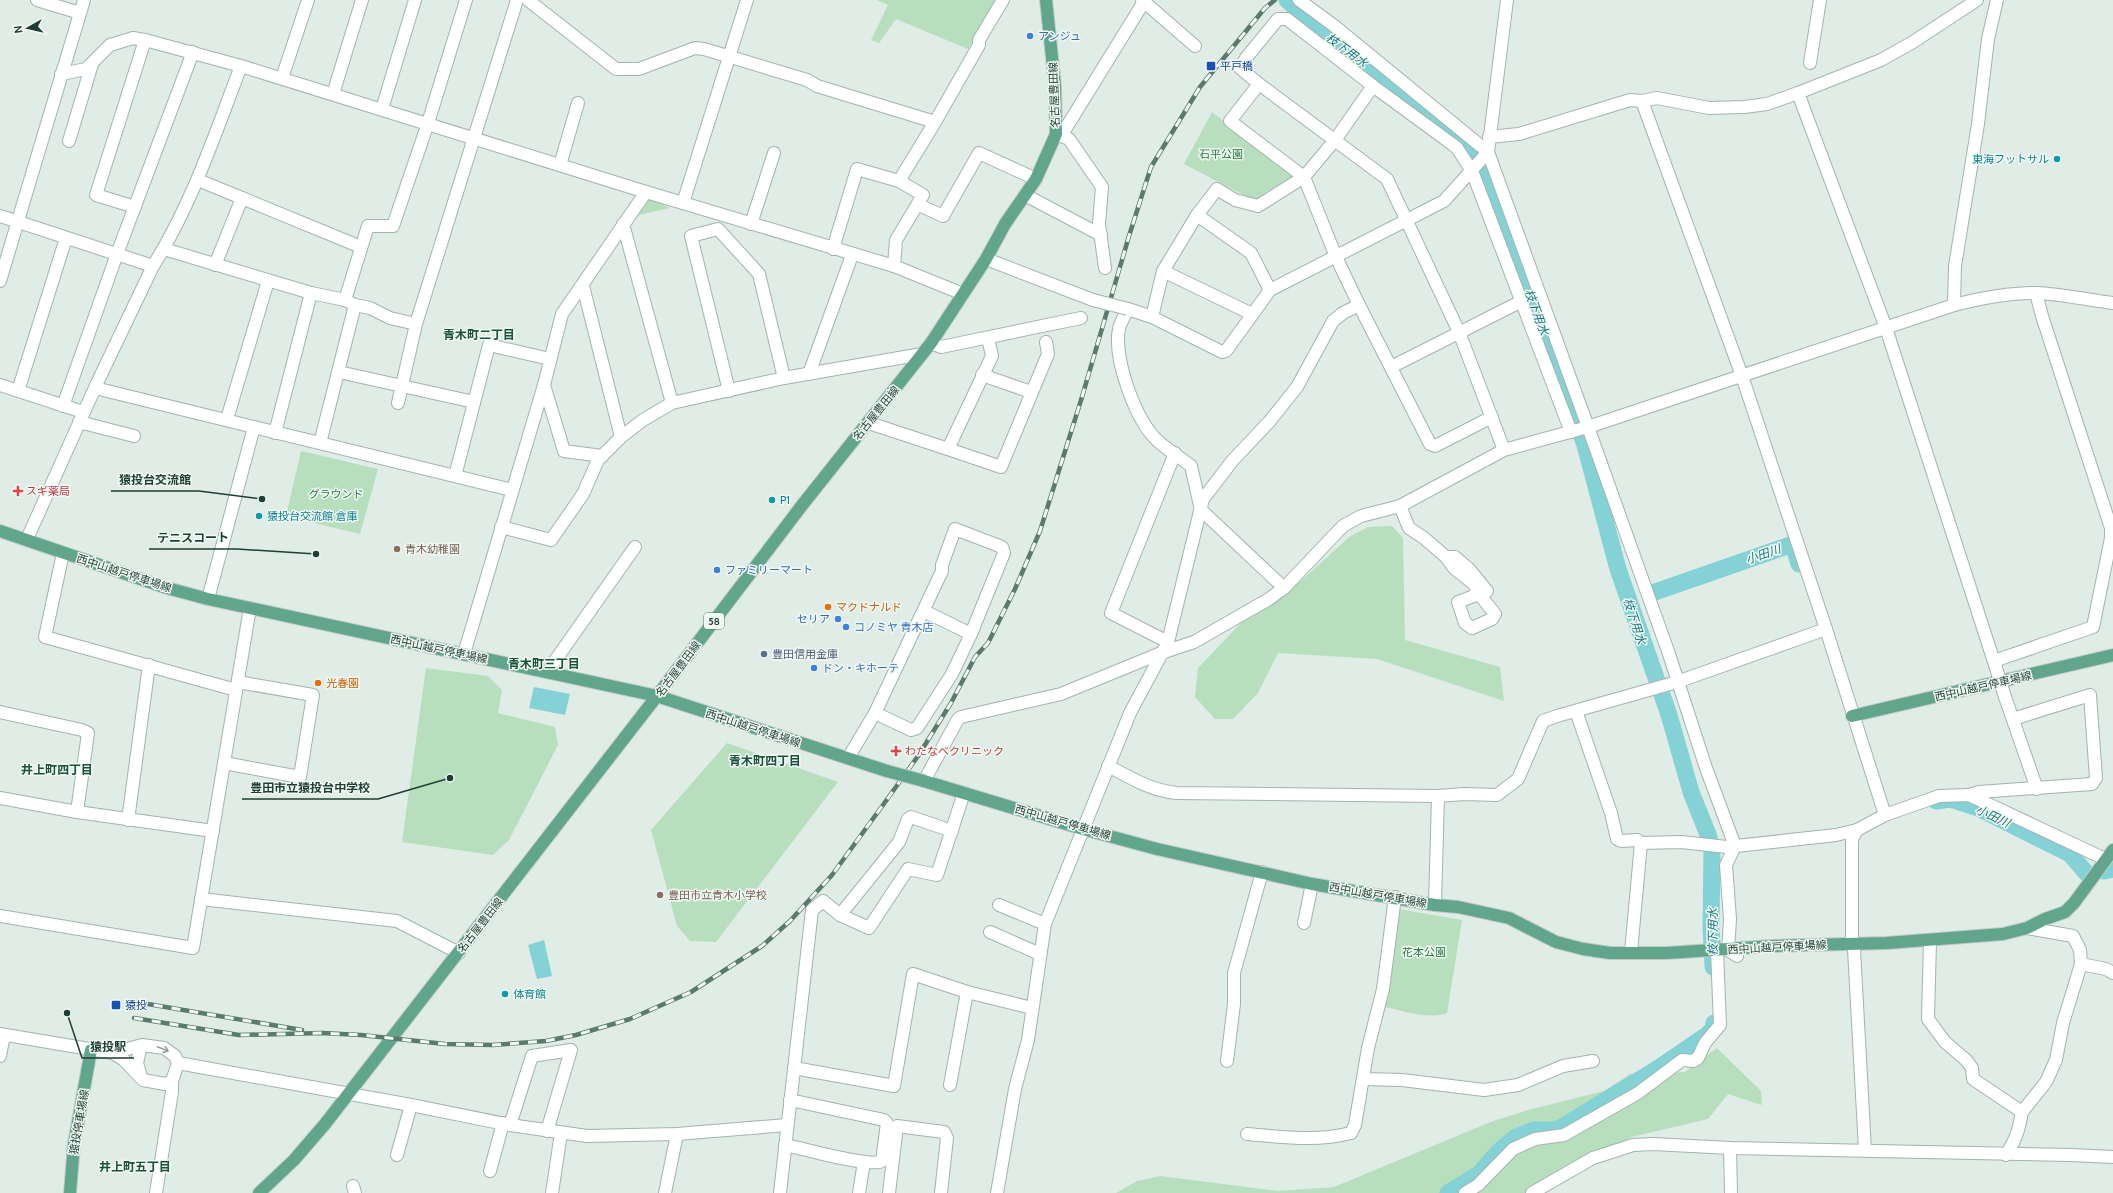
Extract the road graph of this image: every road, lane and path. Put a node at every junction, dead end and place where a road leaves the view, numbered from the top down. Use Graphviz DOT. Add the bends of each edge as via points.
graph roads {
  1 [pos="37,0"];
  2 [pos="84,0"];
  3 [pos="308,0"];
  4 [pos="362,0"];
  5 [pos="416,0"];
  6 [pos="466,0"];
  7 [pos="517,0"];
  8 [pos="528,0"];
  9 [pos="747,0"];
  10 [pos="1003,0"];
  11 [pos="1046,0"];
  12 [pos="1299,0"];
  13 [pos="1507,0"];
  14 [pos="1820,0"];
  15 [pos="1977,0"];
  16 [pos="1997,0"];
  17 [pos="1144,1"];
  18 [pos="80,13"];
  19 [pos="145,40"];
  20 [pos="1195,46"];
  21 [pos="193,52"];
  22 [pos="730,57"];
  23 [pos="1810,63"];
  24 [pos="92,64"];
  25 [pos="241,66"];
  26 [pos="62,74"];
  27 [pos="282,78"];
  28 [pos="1259,84"];
  29 [pos="1373,86"];
  30 [pos="1798,93"];
  31 [pos="333,94"];
  32 [pos="1642,101"];
  33 [pos="578,103"];
  34 [pos="382,109"];
  35 [pos="935,122"];
  36 [pos="428,123"];
  37 [pos="1058,135"];
  38 [pos="1489,136"];
  39 [pos="474,138"];
  40 [pos="1335,140"];
  41 [pos="69,141"];
  42 [pos="774,153"];
  43 [pos="1486,155"];
  44 [pos="560,165"];
  45 [pos="1472,172"];
  46 [pos="1304,177"];
  47 [pos="1036,179"];
  48 [pos="198,180"];
  49 [pos="899,181"];
  50 [pos="646,192"];
  51 [pos="1025,196"];
  52 [pos="242,198"];
  53 [pos="683,203"];
  54 [pos="919,205"];
  55 [pos="135,207"];
  56 [pos="1197,215"];
  57 [pos="0,216"];
  58 [pos="724,216"];
  59 [pos="1407,220"];
  60 [pos="18,222"];
  61 [pos="623,224"];
  62 [pos="751,224"];
  63 [pos="718,229"];
  64 [pos="1101,235"];
  65 [pos="66,238"];
  66 [pos="361,247"];
  67 [pos="164,249"];
  68 [pos="833,249"];
  69 [pos="117,254"];
  70 [pos="852,255"];
  71 [pos="1336,257"];
  72 [pos="986,259"];
  73 [pos="215,265"];
  74 [pos="153,266"];
  75 [pos="894,266"];
  76 [pos="1106,268"];
  77 [pos="1163,271"];
  78 [pos="0,281"];
  79 [pos="268,281"];
  80 [pos="583,286"];
  81 [pos="1270,290"];
  82 [pos="312,293"];
  83 [pos="2036,293"];
  84 [pos="963,294"];
  85 [pos="350,302"];
  86 [pos="1520,302"];
  87 [pos="2113,303"];
  88 [pos="1359,305"];
  89 [pos="1954,305"];
  90 [pos="1128,309"];
  91 [pos="1252,314"];
  92 [pos="1152,317"];
  93 [pos="1081,318"];
  94 [pos="416,324"];
  95 [pos="1886,328"];
  96 [pos="1460,332"];
  97 [pos="988,338"];
  98 [pos="1046,342"];
  99 [pos="931,343"];
  100 [pos="922,354"];
  101 [pos="550,359"];
  102 [pos="1391,367"];
  103 [pos="339,372"];
  104 [pos="809,374"];
  105 [pos="982,375"];
  106 [pos="1742,376"];
  107 [pos="784,378"];
  108 [pos="0,385"];
  109 [pos="544,385"];
  110 [pos="403,386"];
  111 [pos="95,388"];
  112 [pos="18,391"];
  113 [pos="729,392"];
  114 [pos="1031,392"];
  115 [pos="474,402"];
  116 [pos="398,403"];
  117 [pos="672,403"];
  118 [pos="63,406"];
  119 [pos="81,417"];
  120 [pos="1492,417"];
  121 [pos="227,419"];
  122 [pos="869,423"];
  123 [pos="254,427"];
  124 [pos="1586,428"];
  125 [pos="1571,432"];
  126 [pos="275,433"];
  127 [pos="134,436"];
  128 [pos="622,436"];
  129 [pos="320,443"];
  130 [pos="948,449"];
  131 [pos="1504,450"];
  132 [pos="1174,453"];
  133 [pos="602,456"];
  134 [pos="455,476"];
  135 [pos="512,490"];
  136 [pos="1400,506"];
  137 [pos="1201,510"];
  138 [pos="501,528"];
  139 [pos="0,531"];
  140 [pos="27,539"];
  141 [pos="635,547"];
  142 [pos="63,553"];
  143 [pos="1284,588"];
  144 [pos="1483,593"];
  145 [pos="208,599"];
  146 [pos="250,608"];
  147 [pos="924,611"];
  148 [pos="1826,628"];
  149 [pos="971,634"];
  150 [pos="1168,642"];
  151 [pos="1161,653"];
  152 [pos="464,654"];
  153 [pos="2113,655"];
  154 [pos="149,665"];
  155 [pos="1995,665"];
  156 [pos="547,672"];
  157 [pos="1672,683"];
  158 [pos="237,686"];
  159 [pos="657,696"];
  160 [pos="1576,711"];
  161 [pos="0,712"];
  162 [pos="875,713"];
  163 [pos="1852,716"];
  164 [pos="2013,719"];
  165 [pos="848,758"];
  166 [pos="224,763"];
  167 [pos="1108,766"];
  168 [pos="924,781"];
  169 [pos="2037,789"];
  170 [pos="964,793"];
  171 [pos="1969,795"];
  172 [pos="1438,796"];
  173 [pos="0,798"];
  174 [pos="77,812"];
  175 [pos="1885,815"];
  176 [pos="128,820"];
  177 [pos="1083,829"];
  178 [pos="952,830"];
  179 [pos="1857,830"];
  180 [pos="213,831"];
  181 [pos="1641,843"];
  182 [pos="1735,846"];
  183 [pos="2109,855"];
  184 [pos="1262,872"];
  185 [pos="1312,884"];
  186 [pos="1395,898"];
  187 [pos="202,899"];
  188 [pos="999,905"];
  189 [pos="1435,905"];
  190 [pos="840,915"];
  191 [pos="0,916"];
  192 [pos="1304,923"];
  193 [pos="1045,924"];
  194 [pos="2026,928"];
  195 [pos="990,932"];
  196 [pos="1930,940"];
  197 [pos="1852,944"];
  198 [pos="1631,952"];
  199 [pos="1722,952"];
  200 [pos="459,953"];
  201 [pos="1040,954"];
  202 [pos="2081,964"];
  203 [pos="2113,973"];
  204 [pos="967,992"];
  205 [pos="1032,1008"];
  206 [pos="2,1035"];
  207 [pos="141,1046"];
  208 [pos="91,1050"];
  209 [pos="112,1053"];
  210 [pos="0,1056"];
  211 [pos="1227,1061"];
  212 [pos="1593,1061"];
  213 [pos="178,1063"];
  214 [pos="794,1068"];
  215 [pos="141,1077"];
  216 [pos="1363,1079"];
  217 [pos="172,1081"];
  218 [pos="950,1085"];
  219 [pos="348,1094"];
  220 [pos="790,1100"];
  221 [pos="411,1105"];
  222 [pos="2022,1112"];
  223 [pos="506,1124"];
  224 [pos="787,1125"];
  225 [pos="547,1131"];
  226 [pos="561,1133"];
  227 [pos="677,1134"];
  228 [pos="1247,1134"];
  229 [pos="785,1145"];
  230 [pos="1730,1148"];
  231 [pos="1865,1150"];
  232 [pos="397,1155"];
  233 [pos="2006,1155"];
  234 [pos="2113,1157"];
  235 [pos="864,1162"];
  236 [pos="490,1171"];
  237 [pos="70,1193"];
  238 [pos="156,1193"];
  239 [pos="259,1193"];
  240 [pos="552,1193"];
  241 [pos="665,1193"];
  242 [pos="780,1193"];
  243 [pos="859,1193"];
  244 [pos="889,1193"];
  245 [pos="941,1193"];
  246 [pos="997,1193"];
  247 [pos="1465,1193"];
  248 [pos="1532,1193"];
  249 [pos="1731,1193"];
  1 -- 18 [label="street"];
  2 -- 18 [label="street"];
  3 -- 27 [label="street"];
  4 -- 31 [label="street"];
  5 -- 34 [label="street"];
  6 -- 36 [label="street"];
  7 -- 39 [label="street"];
  8 -- 22 [label="street" via="616,69 639,69 695,48"];
  9 -- 22 [label="street"];
  10 -- 35 [label="street"];
  11 -- 37 [label="main road, 名古屋豊田線 / 58"];
  12 -- 43 [label="street" via="1333,24"];
  13 -- 38 [label="street"];
  14 -- 23 [label="street"];
  15 -- 30 [label="street" via="1881,60"];
  16 -- 89 [label="street" via="1988,39 1978,124 1955,266"];
  17 -- 20 [label="street"];
  17 -- 37 [label="street"];
  18 -- 26 [label="street"];
  19 -- 21 [label="street"];
  19 -- 24 [label="street" via="133,38 110,45"];
  19 -- 55 [label="street" via="96,195"];
  21 -- 25 [label="street"];
  21 -- 55 [label="street"];
  22 -- 35 [label="street"];
  22 -- 53 [label="street"];
  24 -- 26 [label="street" via="86,69"];
  24 -- 41 [label="street"];
  25 -- 27 [label="street"];
  25 -- 48 [label="street"];
  26 -- 60 [label="street"];
  27 -- 31 [label="street"];
  28 -- 29 [label="street" via="1240,68 1278,19 1284,18"];
  28 -- 40 [label="street"];
  28 -- 46 [label="street" via="1230,122"];
  29 -- 40 [label="street"];
  29 -- 45 [label="street" via="1457,148"];
  30 -- 32 [label="street" via="1767,104 1744,107 1709,108 1657,98"];
  30 -- 95 [label="street"];
  31 -- 34 [label="street"];
  32 -- 38 [label="street" via="1630,100 1519,134"];
  32 -- 106 [label="street"];
  33 -- 44 [label="street"];
  34 -- 36 [label="street"];
  35 -- 49 [label="street"];
  36 -- 39 [label="street"];
  36 -- 66 [label="street" via="393,226 368,226"];
  37 -- 47 [label="main road, 名古屋豊田線 / 58"];
  37 -- 64 [label="street" via="1069,139 1102,187 1099,224"];
  38 -- 43 [label="street"];
  39 -- 44 [label="street"];
  39 -- 94 [label="street"];
  40 -- 46 [label="street"];
  40 -- 59 [label="street" via="1386,179"];
  42 -- 62 [label="street"];
  43 -- 45 [label="street"];
  43 -- 124 [label="street"];
  44 -- 50 [label="street"];
  45 -- 59 [label="street" via="1444,200"];
  45 -- 86 [label="street"];
  46 -- 56 [label="street" via="1258,206 1235,200 1217,189"];
  46 -- 71 [label="street"];
  47 -- 51 [label="main road, 名古屋豊田線 / 58"];
  47 -- 54 [label="street" via="979,153 944,216"];
  48 -- 52 [label="street"];
  48 -- 67 [label="street"];
  49 -- 54 [label="street" via="923,195"];
  49 -- 68 [label="street" via="857,169"];
  50 -- 53 [label="street"];
  50 -- 61 [label="street"];
  51 -- 64 [label="street"];
  51 -- 72 [label="main road, 名古屋豊田線 / 58" via="1005,224"];
  52 -- 66 [label="street"];
  52 -- 73 [label="street"];
  53 -- 58 [label="street"];
  54 -- 75 [label="street" via="896,240"];
  55 -- 69 [label="street"];
  56 -- 77 [label="street"];
  56 -- 81 [label="street" via="1247,250"];
  57 -- 60 [label="street"];
  58 -- 62 [label="street"];
  58 -- 63 [label="street"];
  59 -- 71 [label="street"];
  59 -- 96 [label="street"];
  60 -- 65 [label="street"];
  60 -- 78 [label="street"];
  61 -- 80 [label="street"];
  61 -- 117 [label="street"];
  62 -- 68 [label="street"];
  63 -- 107 [label="street" via="759,274"];
  63 -- 113 [label="street" via="690,236"];
  64 -- 76 [label="street"];
  65 -- 69 [label="street"];
  65 -- 112 [label="street"];
  66 -- 85 [label="street"];
  67 -- 73 [label="street"];
  67 -- 74 [label="street"];
  68 -- 70 [label="street"];
  69 -- 74 [label="street"];
  69 -- 118 [label="street"];
  70 -- 75 [label="street"];
  70 -- 104 [label="street"];
  71 -- 81 [label="street"];
  71 -- 88 [label="street"];
  72 -- 84 [label="main road, 名古屋豊田線 / 58"];
  72 -- 90 [label="street, bridge" via="1093,300"];
  73 -- 79 [label="street"];
  74 -- 111 [label="street"];
  75 -- 84 [label="street"];
  77 -- 91 [label="street"];
  77 -- 92 [label="street"];
  79 -- 82 [label="street"];
  79 -- 121 [label="street"];
  80 -- 101 [label="street" via="562,314"];
  80 -- 128 [label="street"];
  81 -- 91 [label="street"];
  82 -- 85 [label="street"];
  82 -- 126 [label="street"];
  83 -- 87 [label="street"];
  83 -- 89 [label="street" via="2007,294"];
  83 -- 155 [label="street" via="2111,528 2111,538 2093,627"];
  84 -- 99 [label="main road, 名古屋豊田線 / 58"];
  85 -- 94 [label="street" via="390,318"];
  85 -- 103 [label="street"];
  86 -- 96 [label="street"];
  86 -- 125 [label="street"];
  88 -- 102 [label="street"];
  88 -- 137 [label="street" via="1333,321 1297,387 1269,422 1233,460 1203,499"];
  89 -- 95 [label="street"];
  90 -- 92 [label="street"];
  90 -- 132 [label="street" via="1119,329 1122,373 1141,418 1159,442"];
  91 -- 92 [label="street" via="1226,351 1222,352"];
  93 -- 97 [label="street"];
  94 -- 110 [label="street"];
  95 -- 106 [label="street"];
  95 -- 155 [label="street"];
  96 -- 102 [label="street"];
  96 -- 120 [label="street"];
  97 -- 99 [label="street" via="941,347"];
  97 -- 105 [label="street" via="992,356"];
  98 -- 114 [label="street" via="1048,354"];
  99 -- 100 [label="main road, 名古屋豊田線 / 58"];
  100 -- 104 [label="street"];
  100 -- 122 [label="main road, 名古屋豊田線 / 58"];
  101 -- 109 [label="street"];
  101 -- 115 [label="street" via="489,345"];
  102 -- 120 [label="street" via="1433,446"];
  103 -- 110 [label="street"];
  103 -- 129 [label="street"];
  104 -- 107 [label="street"];
  105 -- 114 [label="street"];
  105 -- 130 [label="street"];
  106 -- 124 [label="street"];
  106 -- 148 [label="street"];
  107 -- 113 [label="street"];
  108 -- 112 [label="street"];
  109 -- 133 [label="street" via="564,451"];
  109 -- 135 [label="street"];
  110 -- 115 [label="street"];
  110 -- 116 [label="street"];
  111 -- 119 [label="street"];
  111 -- 121 [label="street"];
  112 -- 118 [label="street"];
  113 -- 117 [label="street"];
  114 -- 130 [label="street" via="1001,467"];
  115 -- 134 [label="street"];
  117 -- 128 [label="street"];
  118 -- 119 [label="street"];
  119 -- 127 [label="street"];
  119 -- 140 [label="street"];
  120 -- 131 [label="street"];
  121 -- 123 [label="street"];
  122 -- 130 [label="street"];
  122 -- 159 [label="main road, 名古屋豊田線 / 58" via="822,479"];
  123 -- 126 [label="street"];
  123 -- 145 [label="street"];
  124 -- 125 [label="street"];
  124 -- 157 [label="street"];
  125 -- 131 [label="street"];
  126 -- 129 [label="street"];
  128 -- 133 [label="street"];
  129 -- 134 [label="street"];
  131 -- 136 [label="street"];
  132 -- 137 [label="street" via="1191,466"];
  132 -- 150 [label="street" via="1111,613"];
  133 -- 138 [label="street" via="583,494 551,540"];
  134 -- 135 [label="street"];
  135 -- 138 [label="street"];
  136 -- 143 [label="street" via="1351,520"];
  136 -- 144 [label="street" via="1408,528 1446,557 1454,568"];
  137 -- 143 [label="street"];
  137 -- 150 [label="street"];
  138 -- 152 [label="street"];
  139 -- 140 [label="main road, 西中山越戸停車場線"];
  140 -- 142 [label="main road, 西中山越戸停車場線"];
  141 -- 156 [label="street"];
  142 -- 145 [label="main road, 西中山越戸停車場線"];
  142 -- 154 [label="street" via="45,637"];
  143 -- 151 [label="street" via="1194,642"];
  145 -- 146 [label="main road, 西中山越戸停車場線"];
  146 -- 152 [label="main road, 西中山越戸停車場線"];
  146 -- 158 [label="street"];
  147 -- 149 [label="street"];
  147 -- 149 [label="street" via="942,571 955,529 1002,547 1004,553"];
  147 -- 162 [label="street"];
  148 -- 157 [label="street"];
  148 -- 163 [label="street"];
  149 -- 162 [label="street" via="952,674 916,728 911,730"];
  150 -- 151 [label="street"];
  151 -- 167 [label="street" via="1130,713"];
  151 -- 168 [label="street" via="1062,694 961,717"];
  152 -- 156 [label="main road, 西中山越戸停車場線"];
  153 -- 163 [label="main road, 西中山越戸停車場線"];
  154 -- 158 [label="street"];
  154 -- 176 [label="street"];
  155 -- 164 [label="street, bridge"];
  156 -- 159 [label="main road, 西中山越戸停車場線"];
  157 -- 160 [label="street"];
  157 -- 182 [label="street"];
  158 -- 166 [label="street"];
  158 -- 166 [label="street" via="313,695 300,777"];
  159 -- 165 [label="main road, 西中山越戸停車場線"];
  159 -- 200 [label="main road, 名古屋豊田線 / 58"];
  160 -- 172 [label="street" via="1543,721 1518,778 1497,794"];
  160 -- 181 [label="street" via="1611,813 1617,839 1637,840"];
  161 -- 174 [label="street" via="88,733"];
  162 -- 165 [label="street"];
  163 -- 175 [label="street"];
  164 -- 169 [label="street"];
  164 -- 169 [label="street" via="2090,694 2096,778 2092,784"];
  165 -- 168 [label="main road, 西中山越戸停車場線, bridge"];
  166 -- 180 [label="street"];
  167 -- 172 [label="street" via="1142,785 1176,793"];
  167 -- 177 [label="street"];
  168 -- 170 [label="main road, 西中山越戸停車場線"];
  169 -- 171 [label="street" via="1978,792"];
  170 -- 177 [label="main road, 西中山越戸停車場線"];
  170 -- 178 [label="street"];
  171 -- 175 [label="street" via="1939,796"];
  171 -- 183 [label="street"];
  172 -- 189 [label="street"];
  173 -- 174 [label="street"];
  174 -- 176 [label="street"];
  175 -- 179 [label="street"];
  176 -- 180 [label="street"];
  177 -- 184 [label="main road, 西中山越戸停車場線"];
  177 -- 193 [label="street"];
  178 -- 190 [label="street" via="912,817 908,819 899,842"];
  178 -- 190 [label="street" via="938,875 908,869 869,928"];
  179 -- 182 [label="street" via="1806,839"];
  179 -- 197 [label="street" via="1852,839"];
  180 -- 187 [label="street"];
  181 -- 182 [label="street" via="1681,842 1719,847"];
  181 -- 198 [label="street"];
  182 -- 199 [label="street" via="1726,865 1730,919"];
  183 -- 194 [label="main road, 西中山越戸停車場線" via="2065,912"];
  184 -- 185 [label="main road, 西中山越戸停車場線"];
  184 -- 211 [label="street" via="1234,973 1234,1004"];
  185 -- 186 [label="main road, 西中山越戸停車場線"];
  185 -- 192 [label="street"];
  186 -- 189 [label="main road, 西中山越戸停車場線"];
  186 -- 216 [label="street" via="1383,988"];
  187 -- 191 [label="street" via="193,948"];
  187 -- 200 [label="street" via="397,921"];
  188 -- 193 [label="street"];
  189 -- 198 [label="main road, 西中山越戸停車場線" via="1458,907 1509,918 1556,942 1583,949 1610,953"];
  190 -- 214 [label="street" via="823,901 812,910"];
  193 -- 201 [label="street"];
  194 -- 196 [label="main road, 西中山越戸停車場線" via="1974,937"];
  194 -- 202 [label="street" via="2073,936 2080,950"];
  195 -- 201 [label="street"];
  196 -- 197 [label="main road, 西中山越戸停車場線"];
  196 -- 222 [label="street" via="1928,1019 1945,1042 1972,1068 1973,1079"];
  197 -- 199 [label="main road, 西中山越戸停車場線" via="1773,946"];
  197 -- 231 [label="street"];
  198 -- 199 [label="main road, 西中山越戸停車場線"];
  199 -- 247 [label="street" via="1720,1026 1705,1043 1698,1058 1692,1062 1682,1060 1638,1093 1564,1135 1535,1139 1513,1149 1478,1185"];
  200 -- 219 [label="main road, 名古屋豊田線 / 58"];
  201 -- 205 [label="street"];
  202 -- 203 [label="street"];
  202 -- 222 [label="street" via="2063,1024 2056,1060 2046,1082"];
  204 -- 205 [label="street"];
  204 -- 214 [label="street" via="913,974 894,1086"];
  204 -- 218 [label="street"];
  205 -- 246 [label="street" via="1028,1040 1008,1122"];
  206 -- 208 [label="street"];
  206 -- 210 [label="street"];
  207 -- 209 [label="street"];
  207 -- 213 [label="street, one-way" via="164,1048 175,1056"];
  207 -- 215 [label="street" via="137,1063"];
  208 -- 209 [label="street"];
  208 -- 237 [label="main road, 猿投停車場線" via="74,1144"];
  209 -- 215 [label="street" via="124,1060"];
  212 -- 216 [label="street" via="1563,1066 1518,1085 1484,1090 1402,1080"];
  213 -- 217 [label="street"];
  213 -- 219 [label="street"];
  214 -- 220 [label="street"];
  215 -- 217 [label="street" via="147,1081 165,1084"];
  216 -- 228 [label="street" via="1355,1125 1351,1133 1312,1139"];
  217 -- 238 [label="street"];
  219 -- 221 [label="street"];
  219 -- 239 [label="main road, 名古屋豊田線 / 58" via="294,1160"];
  220 -- 224 [label="street"];
  220 -- 235 [label="street" via="884,1120 887,1123 882,1161 878,1164"];
  221 -- 223 [label="street"];
  221 -- 232 [label="street"];
  222 -- 233 [label="street" via="2016,1141"];
  223 -- 225 [label="street"];
  223 -- 225 [label="street" via="532,1056 571,1050"];
  223 -- 236 [label="street"];
  224 -- 227 [label="street"];
  224 -- 229 [label="street"];
  225 -- 226 [label="street"];
  226 -- 227 [label="street" via="587,1136"];
  226 -- 240 [label="street"];
  227 -- 241 [label="street"];
  229 -- 235 [label="street"];
  229 -- 242 [label="street"];
  230 -- 231 [label="street"];
  230 -- 248 [label="street" via="1633,1145 1593,1158"];
  230 -- 249 [label="street"];
  231 -- 233 [label="street"];
  233 -- 234 [label="street"];
  235 -- 243 [label="street"];
  244 -- 245 [label="street" via="897,1126 944,1132 947,1138"];
}
